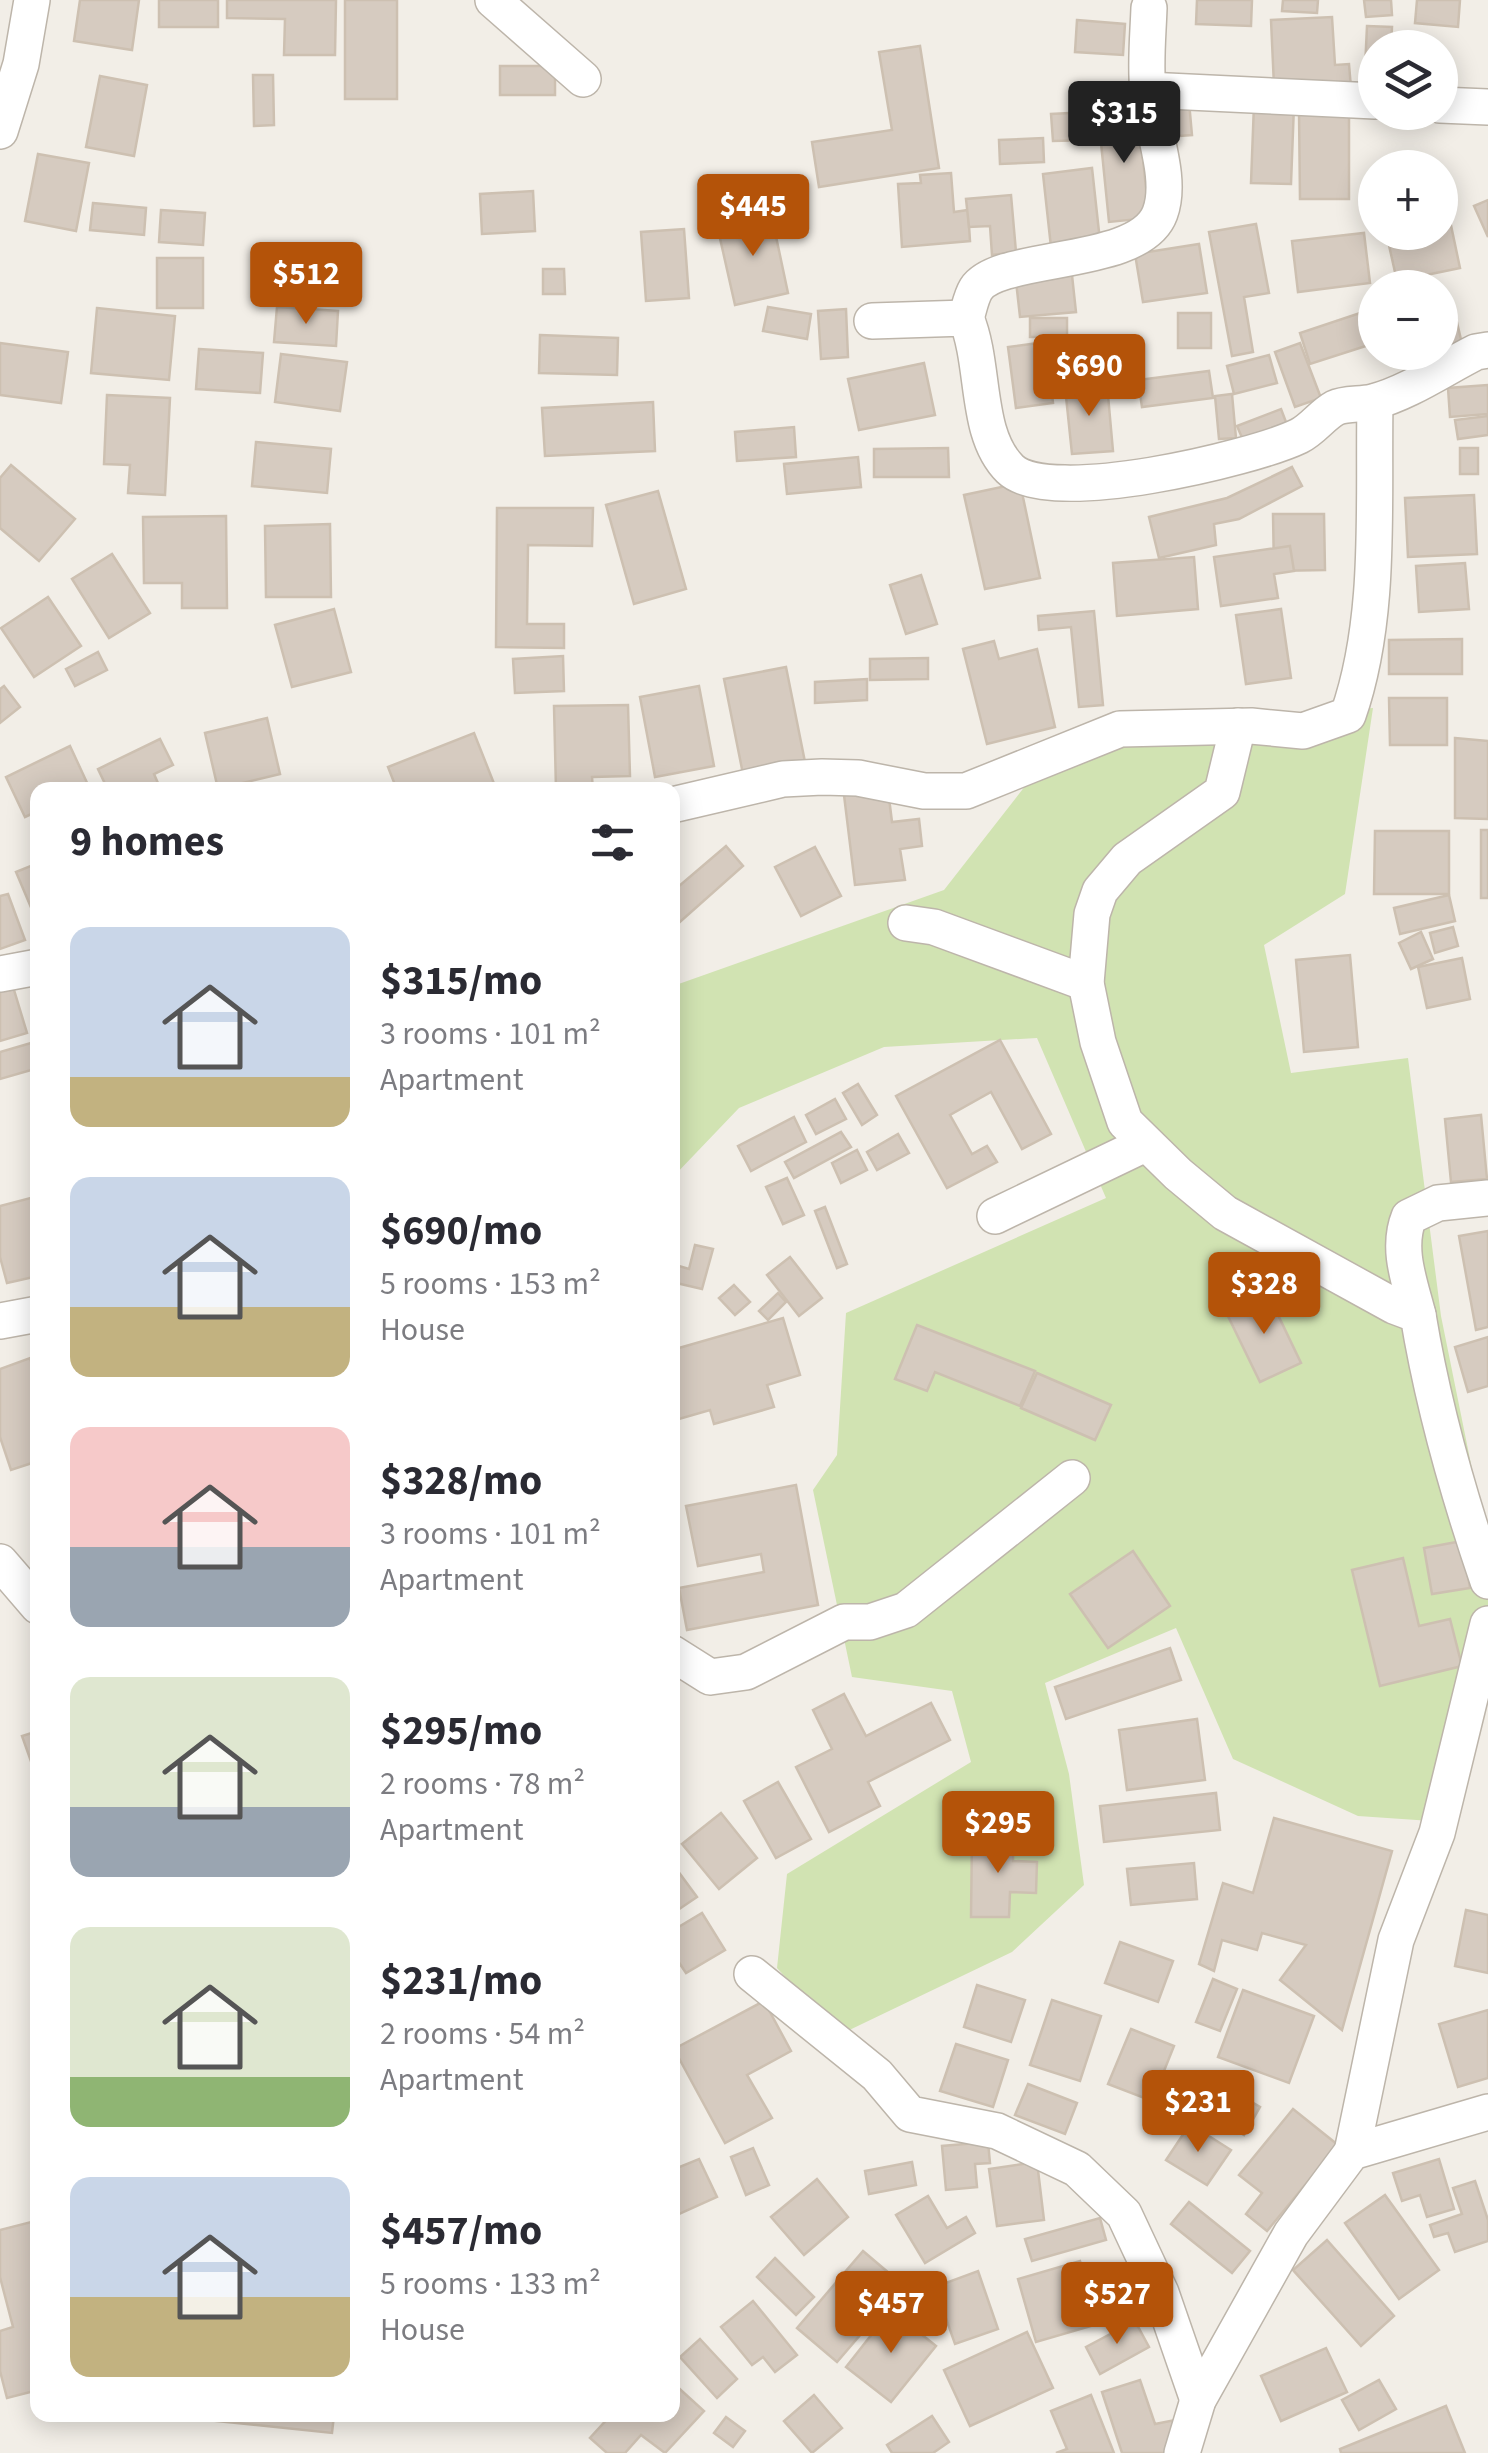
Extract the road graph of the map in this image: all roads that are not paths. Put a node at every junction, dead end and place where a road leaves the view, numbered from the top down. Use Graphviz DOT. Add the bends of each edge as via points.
graph roads {
  1 [pos="32,0"];
  2 [pos="493,0"];
  3 [pos="1149,8"];
  4 [pos="583,79"];
  5 [pos="1148,90"];
  6 [pos="1358,101"];
  7 [pos="1458,106"];
  8 [pos="1488,107"];
  9 [pos="0,131"];
  10 [pos="966,318"];
  11 [pos="872,321"];
  12 [pos="1488,350"];
  13 [pos="1375,402"];
  14 [pos="1238,726"];
  15 [pos="680,802"];
  16 [pos="906,923"];
  17 [pos="30,968"];
  18 [pos="0,974"];
  19 [pos="1086,984"];
  20 [pos="1144,1144"];
  21 [pos="1488,1198"];
  22 [pos="995,1216"];
  23 [pos="30,1315"];
  24 [pos="1418,1315"];
  25 [pos="0,1321"];
  26 [pos="1072,1478"];
  27 [pos="0,1562"];
  28 [pos="1488,1581"];
  29 [pos="30,1597"];
  30 [pos="1488,1624"];
  31 [pos="680,1657"];
  32 [pos="752,1974"];
  33 [pos="1488,2112"];
  34 [pos="1352,2152"];
  35 [pos="1198,2400"];
  36 [pos="1182,2453"];
  1 -- 9 [label="street"];
  2 -- 4 [label="street"];
  3 -- 5 [label="street"];
  5 -- 6 [label="street"];
  5 -- 10 [label="street" via="1164,195 1154,224 1072,260 998,272 977,287"];
  7 -- 8 [label="street"];
  10 -- 11 [label="street"];
  10 -- 13 [label="street" via="977,344 988,434 1014,473 1036,483 1158,474 1247,453 1297,437 1336,408"];
  12 -- 13 [label="street"];
  13 -- 14 [label="street" via="1372,568 1362,675 1348,715 1303,731"];
  14 -- 15 [label="street" via="1120,729 966,791 822,777"];
  14 -- 19 [label="street" via="1222,792 1127,859 1100,892"];
  16 -- 19 [label="street"];
  17 -- 18 [label="street"];
  19 -- 20 [label="street" via="1125,1122"];
  20 -- 22 [label="street"];
  20 -- 24 [label="street" via="1225,1213"];
  21 -- 24 [label="street" via="1438,1203 1409,1217 1404,1260"];
  23 -- 25 [label="street"];
  24 -- 28 [label="street" via="1450,1463"];
  26 -- 31 [label="street" via="906,1610 844,1622 746,1672 710,1677"];
  27 -- 29 [label="street"];
  30 -- 34 [label="street" via="1437,1833 1396,1940"];
  32 -- 35 [label="street" via="876,2075 910,2114 996,2131 1077,2169 1124,2214 1161,2293"];
  33 -- 34 [label="street"];
  34 -- 35 [label="street" via="1291,2234"];
  35 -- 36 [label="street"];
}
